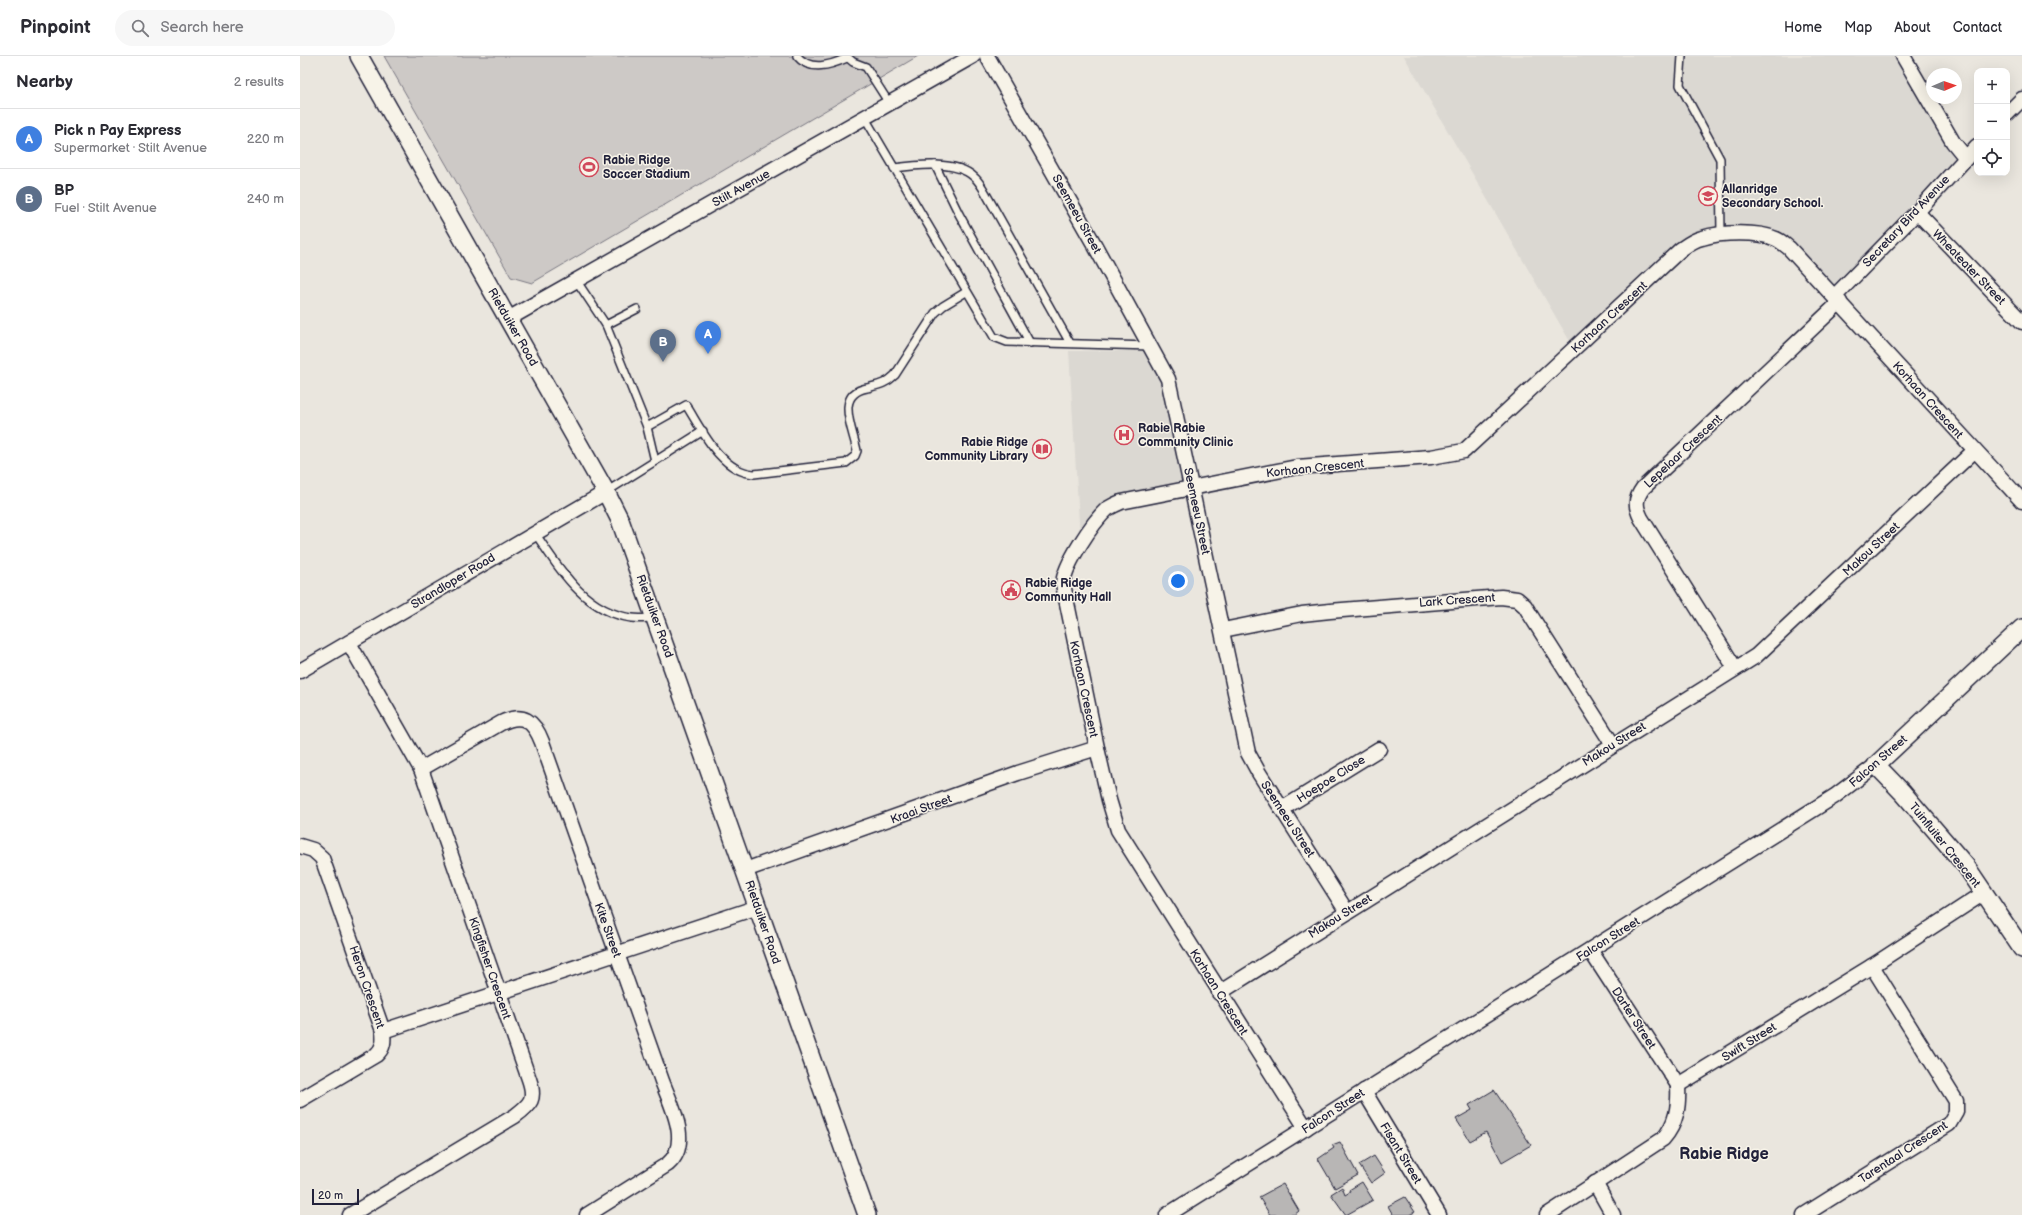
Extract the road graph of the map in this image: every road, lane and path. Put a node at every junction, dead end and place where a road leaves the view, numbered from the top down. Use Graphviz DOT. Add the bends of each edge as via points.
graph roads {
  1 [pos="359,56"];
  2 [pos="797,56"];
  3 [pos="973,56"];
  4 [pos="987,56"];
  5 [pos="1682,56"];
  6 [pos="1903,56"];
  7 [pos="847,57"];
  8 [pos="2022,99"];
  9 [pos="889,103"];
  10 [pos="2010,111"];
  11 [pos="865,118"];
  12 [pos="1974,149"];
  13 [pos="1966,158"];
  14 [pos="935,165"];
  15 [pos="894,168"];
  16 [pos="1917,212"];
  17 [pos="1721,234"];
  18 [pos="576,280"];
  19 [pos="966,292"];
  20 [pos="1838,299"];
  21 [pos="637,309"];
  22 [pos="508,319"];
  23 [pos="2022,322"];
  24 [pos="606,325"];
  25 [pos="1030,343"];
  26 [pos="1070,344"];
  27 [pos="1151,346"];
  28 [pos="647,427"];
  29 [pos="703,431"];
  30 [pos="1974,451"];
  31 [pos="655,461"];
  32 [pos="1192,487"];
  33 [pos="606,492"];
  34 [pos="2022,501"];
  35 [pos="535,533"];
  36 [pos="656,618"];
  37 [pos="2022,628"];
  38 [pos="1223,630"];
  39 [pos="349,642"];
  40 [pos="1735,668"];
  41 [pos="300,671"];
  42 [pos="1613,745"];
  43 [pos="1097,748"];
  44 [pos="1379,749"];
  45 [pos="1876,765"];
  46 [pos="421,769"];
  47 [pos="1282,809"];
  48 [pos="300,846"];
  49 [pos="745,870"];
  50 [pos="1984,893"];
  51 [pos="758,907"];
  52 [pos="1347,912"];
  53 [pos="2022,949"];
  54 [pos="1590,950"];
  55 [pos="617,954"];
  56 [pos="1872,966"];
  57 [pos="1219,993"];
  58 [pos="499,994"];
  59 [pos="383,1031"];
  60 [pos="1678,1086"];
  61 [pos="1364,1091"];
  62 [pos="302,1096"];
  63 [pos="1306,1128"];
  64 [pos="1595,1183"];
  65 [pos="350,1215"];
  66 [pos="587,1215"];
  67 [pos="867,1215"];
  68 [pos="1167,1215"];
  69 [pos="1439,1215"];
  70 [pos="1547,1215"];
  71 [pos="1613,1215"];
  72 [pos="1804,1215"];
  1 -- 22 [label="street, Rietduiker Road"];
  2 -- 7 [label="lane" via="807,64 819,66 835,63"];
  3 -- 9 [label="street, Stilt Avenue"];
  4 -- 27 [label="street, Seemeeu Street"];
  5 -- 17 [label="lane" via="1680,85 1720,159"];
  6 -- 13 [label="street" via="1950,137"];
  7 -- 9 [label="lane" via="866,67"];
  8 -- 10 [label="street"];
  9 -- 11 [label="street, Stilt Avenue"];
  11 -- 15 [label="lane"];
  11 -- 18 [label="street, Stilt Avenue"];
  12 -- 13 [label="street, Secretary Bird Avenue"];
  13 -- 16 [label="street, Secretary Bird Avenue"];
  14 -- 15 [label="lane"];
  14 -- 25 [label="lane"];
  14 -- 26 [label="lane" via="962,170 974,176"];
  15 -- 19 [label="lane"];
  16 -- 20 [label="street, Secretary Bird Avenue"];
  16 -- 23 [label="street, Wheateater Street"];
  17 -- 20 [label="street, Korhaan Crescent" via="1749,234 1777,239"];
  17 -- 32 [label="street, Korhaan Crescent" via="1702,237 1680,250 1464,451 1431,457 1297,467"];
  18 -- 22 [label="street, Stilt Avenue"];
  18 -- 24 [label="lane"];
  19 -- 25 [label="lane" via="994,337 1007,342"];
  19 -- 29 [label="lane" via="935,313 895,375 887,382 855,391 850,397 849,421 857,451 855,456 846,462 754,474 743,473 726,462"];
  20 -- 30 [label="street, Korhaan Crescent"];
  20 -- 40 [label="street, Lepelaar Crescent" via="1643,488 1636,500 1641,518"];
  21 -- 24 [label="lane"];
  22 -- 33 [label="street, Rietduiker Road"];
  24 -- 28 [label="lane"];
  25 -- 26 [label="lane"];
  26 -- 27 [label="lane"];
  27 -- 32 [label="street, Seemeeu Street" via="1168,379"];
  28 -- 29 [label="lane" via="686,405"];
  28 -- 31 [label="lane"];
  29 -- 31 [label="lane"];
  30 -- 34 [label="street, Korhaan Crescent"];
  30 -- 40 [label="street, Makou Street" via="1764,649"];
  31 -- 33 [label="lane"];
  32 -- 38 [label="street, Seemeeu Street"];
  32 -- 43 [label="street, Korhaan Crescent" via="1114,505 1100,518 1066,567 1063,577 1064,591"];
  33 -- 35 [label="street, Strandloper Road"];
  33 -- 36 [label="street, Rietduiker Road" via="624,531"];
  35 -- 36 [label="lane" via="562,572 586,598 609,612 633,619"];
  35 -- 39 [label="street, Strandloper Road"];
  36 -- 49 [label="street, Rietduiker Road"];
  37 -- 45 [label="street, Falcon Street"];
  38 -- 42 [label="street, Lark Crescent" via="1330,611 1453,600 1501,597 1517,599 1525,606"];
  38 -- 47 [label="street, Seemeeu Street" via="1248,753"];
  39 -- 41 [label="street, Strandloper Road"];
  39 -- 46 [label="street, Kingfisher Crescent"];
  40 -- 42 [label="street, Makou Street"];
  42 -- 52 [label="street, Makou Street"];
  43 -- 49 [label="street, Kraai Street" via="1018,773"];
  43 -- 57 [label="street, Korhaan Crescent" via="1118,830"];
  44 -- 47 [label="street, Hoepoe Close"];
  45 -- 50 [label="street, Tuinfluiter Crescent" via="1970,871"];
  45 -- 54 [label="street, Falcon Street" via="1835,796"];
  46 -- 55 [label="street, Kite Street" via="507,720 518,718 532,724 542,742"];
  46 -- 58 [label="street, Kingfisher Crescent"];
  47 -- 52 [label="street, Seemeeu Street"];
  48 -- 59 [label="street, Heron Crescent" via="314,850 322,858"];
  49 -- 51 [label="street, Rietduiker Road"];
  50 -- 53 [label="street, Tuinfluiter Crescent"];
  50 -- 56 [label="street, Swift Street"];
  51 -- 55 [label="street"];
  51 -- 67 [label="street, Rietduiker Road"];
  52 -- 57 [label="street, Makou Street"];
  54 -- 60 [label="street, Darter Street"];
  54 -- 61 [label="street, Falcon Street"];
  55 -- 58 [label="street"];
  55 -- 66 [label="street, Kite Street" via="679,1129 679,1144 675,1157 668,1164"];
  56 -- 60 [label="street, Swift Street"];
  56 -- 72 [label="street, Tarentaal Crescent" via="1956,1101 1956,1112 1949,1124"];
  57 -- 63 [label="street, Korhaan Crescent"];
  58 -- 59 [label="street"];
  58 -- 65 [label="street, Kingfisher Crescent" via="532,1088 532,1100 515,1116"];
  59 -- 62 [label="street, Heron Crescent" via="384,1043 376,1055"];
  60 -- 64 [label="street" via="1677,1113 1668,1133 1654,1146"];
  61 -- 63 [label="street, Falcon Street"];
  61 -- 69 [label="street, Fisant Street"];
  63 -- 68 [label="street, Falcon Street"];
  64 -- 70 [label="street"];
  64 -- 71 [label="street"];
}
